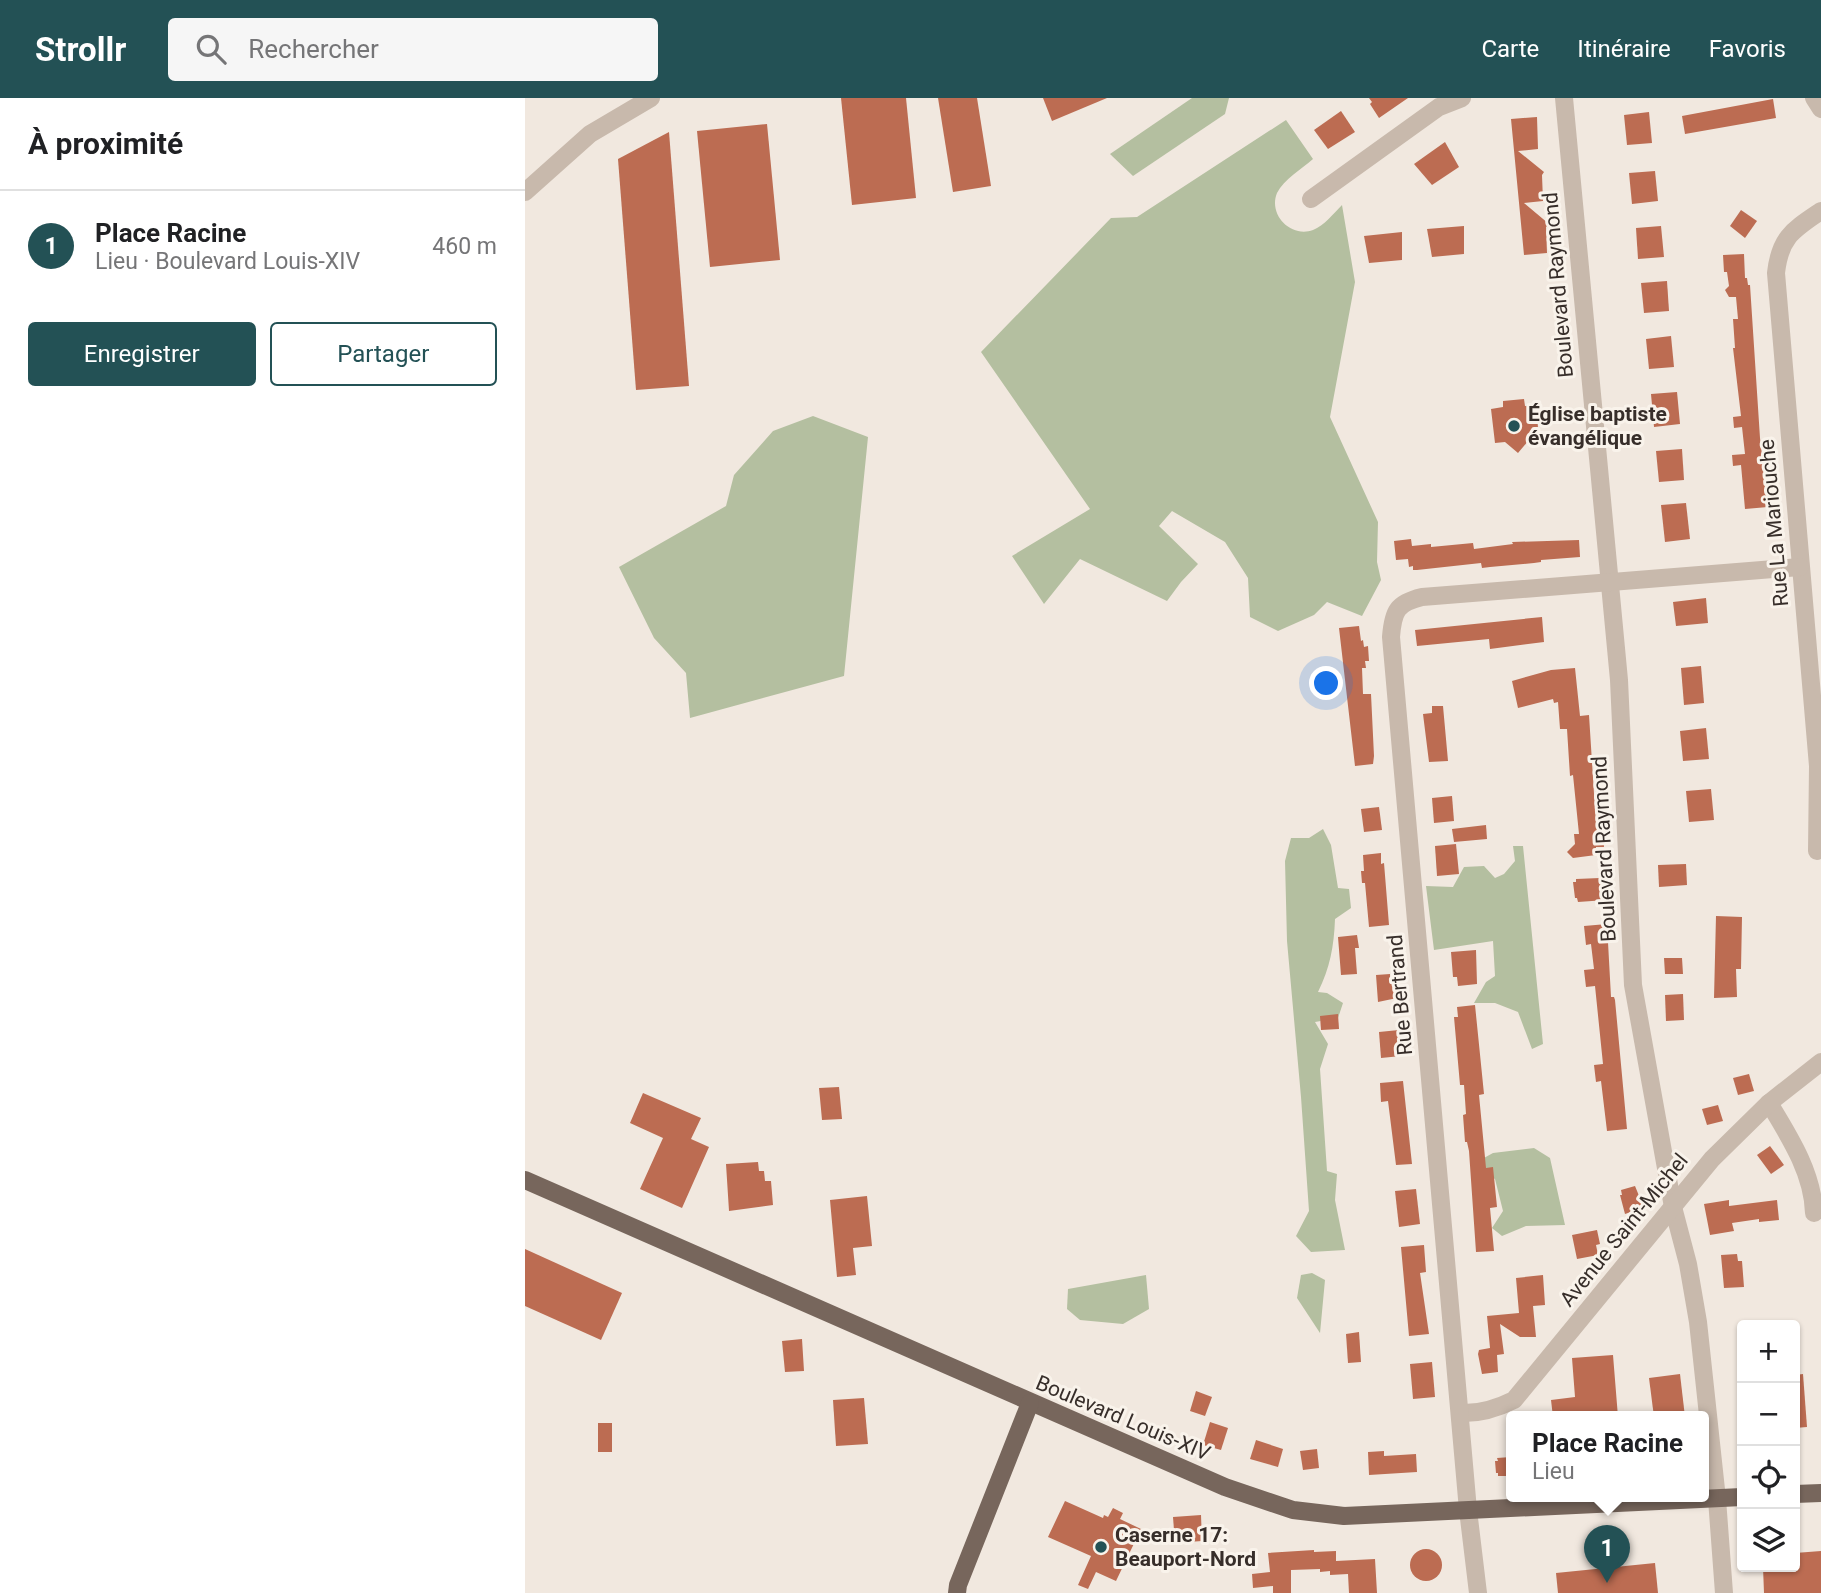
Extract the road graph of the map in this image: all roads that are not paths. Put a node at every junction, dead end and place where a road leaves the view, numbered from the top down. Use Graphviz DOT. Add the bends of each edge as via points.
graph roads {
  1 [pos="652,98"];
  2 [pos="1462,98"];
  3 [pos="1564,98"];
  4 [pos="1814,98"];
  5 [pos="1821,109"];
  6 [pos="525,192"];
  7 [pos="1311,199"];
  8 [pos="1821,211"];
  9 [pos="1800,568"];
  10 [pos="1609,582"];
  11 [pos="1820,766"];
  12 [pos="1817,851"];
  13 [pos="1821,1062"];
  14 [pos="1769,1103"];
  15 [pos="525,1180"];
  16 [pos="1673,1207"];
  17 [pos="1814,1213"];
  18 [pos="1030,1402"];
  19 [pos="1708,1411"];
  20 [pos="1460,1413"];
  21 [pos="1709,1424"];
  22 [pos="1821,1493"];
  23 [pos="1800,1494"];
  24 [pos="1737,1497"];
  25 [pos="1709,1499"];
  26 [pos="1717,1499"];
  27 [pos="1649,1502"];
  28 [pos="1468,1510"];
  29 [pos="957,1593"];
  30 [pos="1478,1593"];
  31 [pos="1724,1593"];
  1 -- 6 [label="street" via="590,134"];
  2 -- 7 [label="street" via="1439,107"];
  3 -- 10 [label="street, Boulevard Raymond"];
  4 -- 5 [label="street"];
  8 -- 9 [label="street, Rue La Mariouche" via="1784,241 1776,273"];
  9 -- 10 [label="street, Rue Bertrand"];
  9 -- 11 [label="street, Rue La Mariouche"];
  10 -- 16 [label="street, Boulevard Raymond" via="1619,680 1633,985"];
  10 -- 20 [label="street, Rue Bertrand" via="1422,597 1406,601 1392,622"];
  11 -- 12 [label="street, Rue La Mariouche"];
  13 -- 14 [label="street, Avenue Saint-Michel"];
  14 -- 16 [label="street, Avenue Saint-Michel" via="1712,1159"];
  14 -- 17 [label="street" via="1795,1147 1814,1198"];
  15 -- 18 [label="main road, Boulevard Louis-XIV"];
  16 -- 19 [label="street, Boulevard Raymond" via="1698,1322"];
  16 -- 20 [label="street, Avenue Saint-Michel" via="1514,1400 1487,1411"];
  18 -- 28 [label="main road, Boulevard Louis-XIV" via="1225,1487 1293,1510 1344,1516"];
  18 -- 29 [label="main road"];
  20 -- 28 [label="street, Rue Bertrand"];
  21 -- 26 [label="street, Boulevard Raymond"];
  22 -- 23 [label="main road"];
  24 -- 26 [label="main road, Boulevard Louis-XIV"];
  25 -- 26 [label="main road, Boulevard Louis-XIV"];
  26 -- 31 [label="street, Boulevard Raymond"];
  27 -- 28 [label="main road, Boulevard Louis-XIV"];
  28 -- 30 [label="street, Rue Bertrand"];
}
